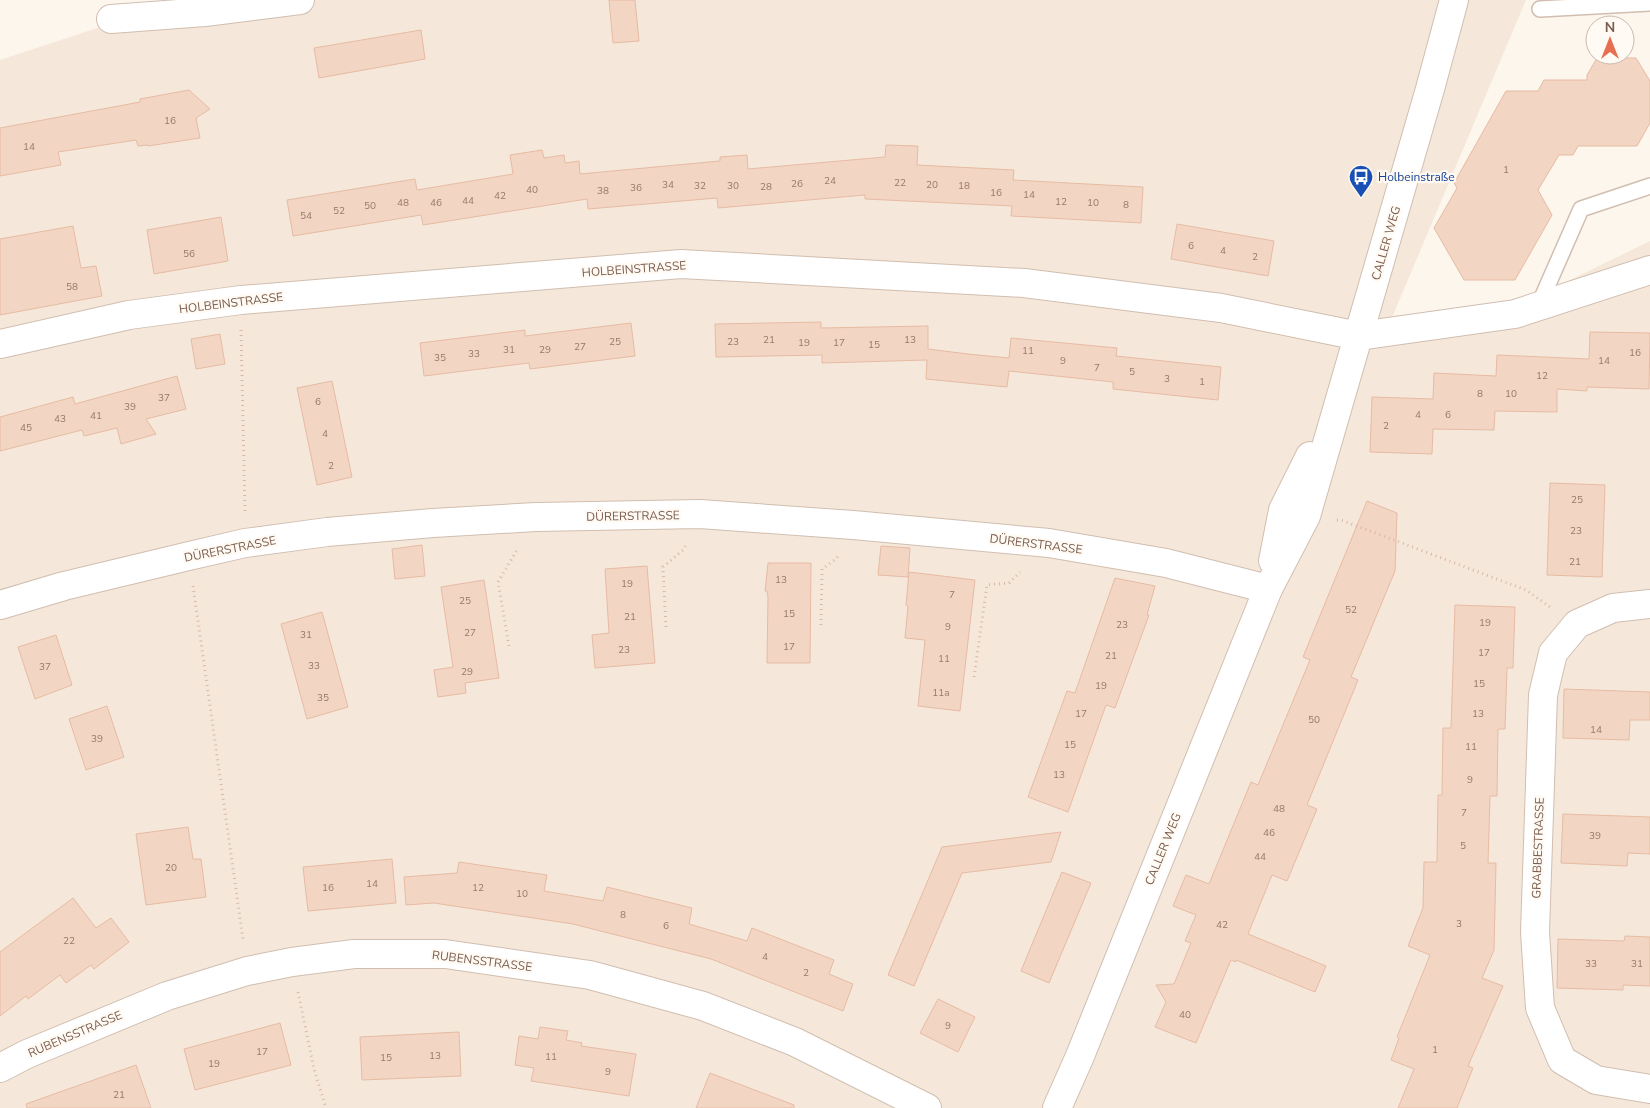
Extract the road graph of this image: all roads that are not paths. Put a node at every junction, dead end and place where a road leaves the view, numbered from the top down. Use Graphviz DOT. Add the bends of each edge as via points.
graph roads {
  1 [pos="300,0"];
  2 [pos="1454,0"];
  3 [pos="1650,3"];
  4 [pos="1540,9"];
  5 [pos="111,19"];
  6 [pos="1650,186"];
  7 [pos="1650,270"];
  8 [pos="1538,307"];
  9 [pos="1359,336"];
  10 [pos="0,344"];
  11 [pos="1339,398"];
  12 [pos="1268,589"];
  13 [pos="1650,604"];
  14 [pos="0,606"];
  15 [pos="0,1068"];
  16 [pos="1650,1089"];
  17 [pos="927,1108"];
  18 [pos="1057,1108"];
  1 -- 5 [label="street"];
  2 -- 9 [label="street, CALLER WEG"];
  3 -- 4 [label="lane"];
  6 -- 8 [label="lane" via="1581,209"];
  7 -- 8 [label="street, HOLBEINSTRASSE"];
  8 -- 9 [label="street, HOLBEINSTRASSE" via="1516,314"];
  9 -- 10 [label="street, HOLBEINSTRASSE" via="1221,308 1024,283 681,264 240,300 129,315"];
  9 -- 11 [label="street, CALLER WEG"];
  11 -- 12 [label="street, CALLER WEG" via="1306,516"];
  11 -- 12 [label="street, CALLER WEG" via="1283,510"];
  12 -- 14 [label="street, DÜRERSTRASSE" via="1166,563 1049,543 700,514 536,517 327,532 245,543 64,586"];
  12 -- 18 [label="street, CALLER WEG"];
  13 -- 16 [label="street, GRABBESTRASSE" via="1613,608 1577,624 1553,653 1543,695 1536,932 1540,1008 1562,1060 1596,1080"];
  15 -- 17 [label="street, RUBENSSTRASSE" via="167,996 247,971 354,954 445,954 590,975 703,1006 795,1042"];
}
